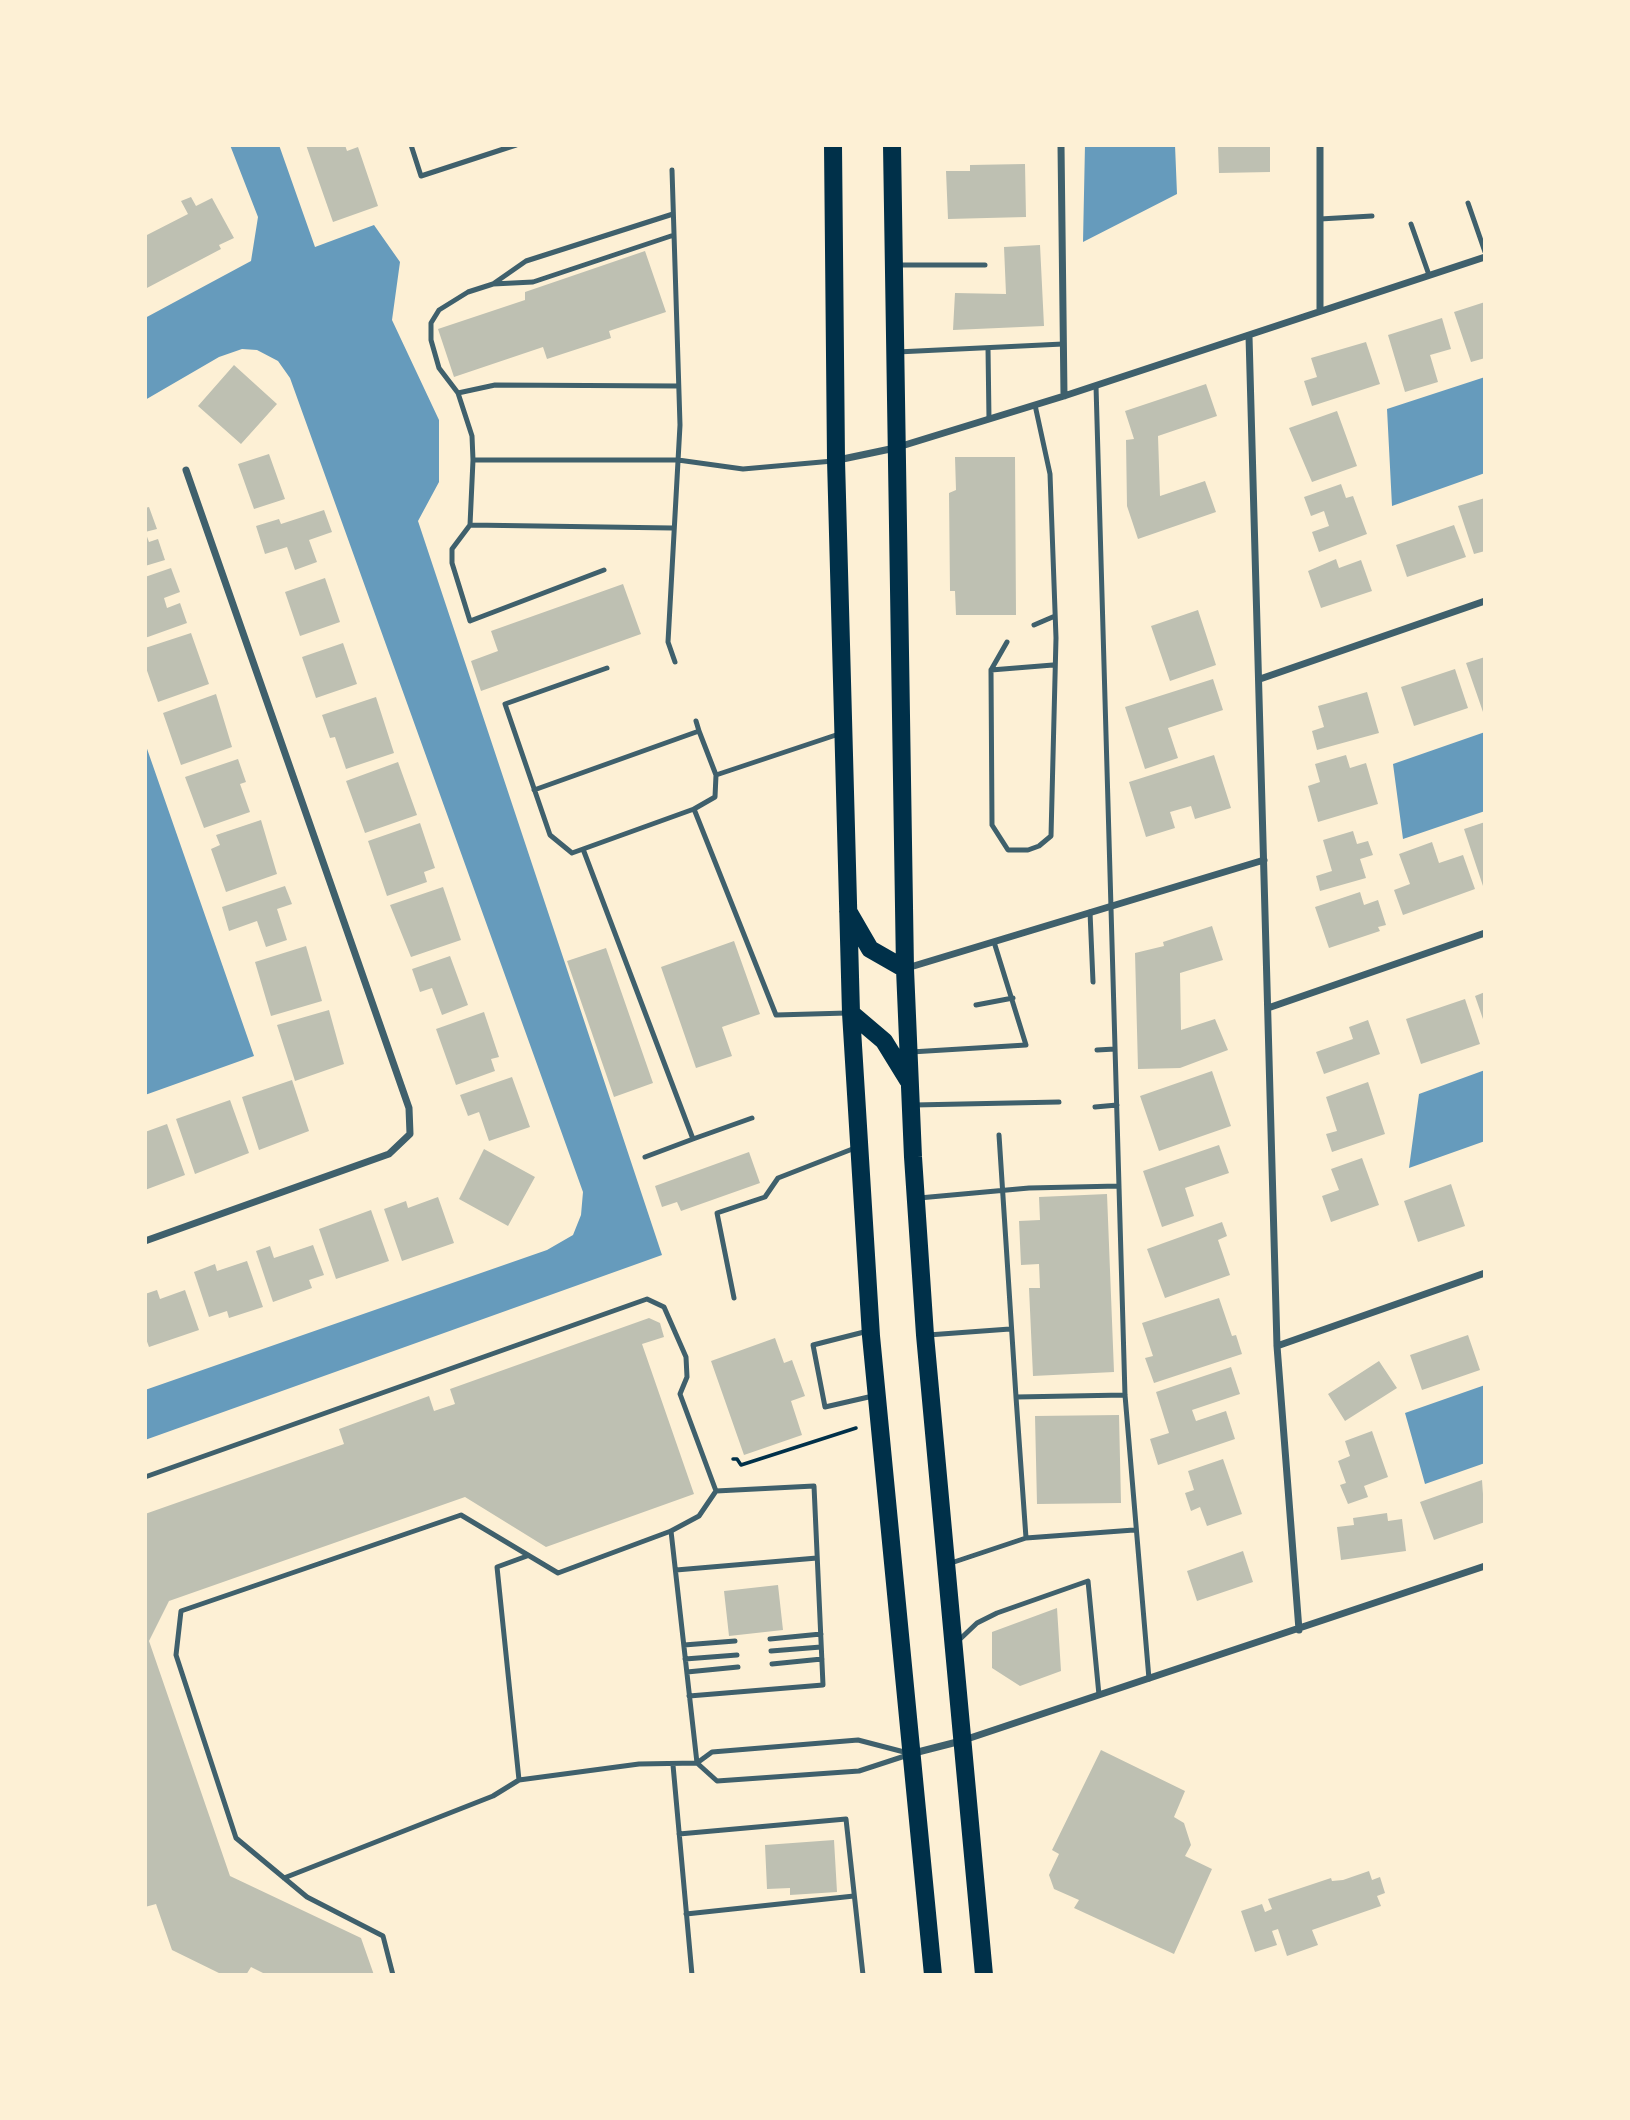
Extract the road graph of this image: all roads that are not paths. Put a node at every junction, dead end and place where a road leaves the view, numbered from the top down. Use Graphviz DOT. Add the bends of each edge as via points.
graph roads {
  1 [pos="411,145"];
  2 [pos="516,145"];
  3 [pos="833,145"];
  4 [pos="892,145"];
  5 [pos="1061,145"];
  6 [pos="1320,145"];
  7 [pos="672,170"];
  8 [pos="1468,203"];
  9 [pos="673,214"];
  10 [pos="1372,216"];
  11 [pos="1320,219"];
  12 [pos="1411,224"];
  13 [pos="674,235"];
  14 [pos="1485,255"];
  15 [pos="893,265"];
  16 [pos="985,265"];
  17 [pos="1429,275"];
  18 [pos="493,284"];
  19 [pos="1320,311"];
  20 [pos="1249,335"];
  21 [pos="1063,344"];
  22 [pos="988,348"];
  23 [pos="894,352"];
  24 [pos="678,386"];
  25 [pos="1096,386"];
  26 [pos="458,393"];
  27 [pos="1064,396"];
  28 [pos="1035,405"];
  29 [pos="989,419"];
  30 [pos="895,448"];
  31 [pos="473,460"];
  32 [pos="678,460"];
  33 [pos="836,460"];
  34 [pos="186,470"];
  35 [pos="470,525"];
  36 [pos="672,528"];
  37 [pos="604,570"];
  38 [pos="1485,601"];
  39 [pos="1055,616"];
  40 [pos="1034,625"];
  41 [pos="1007,642"];
  42 [pos="675,662"];
  43 [pos="1053,665"];
  44 [pos="607,668"];
  45 [pos="991,670"];
  46 [pos="1260,679"];
  47 [pos="696,721"];
  48 [pos="699,731"];
  49 [pos="842,733"];
  50 [pos="716,775"];
  51 [pos="534,790"];
  52 [pos="694,809"];
  53 [pos="583,849"];
  54 [pos="1265,860"];
  55 [pos="1111,906"];
  56 [pos="846,908"];
  57 [pos="1090,912"];
  58 [pos="1485,933"];
  59 [pos="994,942"];
  60 [pos="905,969"];
  61 [pos="1093,982"];
  62 [pos="1013,998"];
  63 [pos="976,1005"];
  64 [pos="1268,1008"];
  65 [pos="850,1013"];
  66 [pos="1097,1049"];
  67 [pos="1115,1049"];
  68 [pos="909,1053"];
  69 [pos="910,1083"];
  70 [pos="1059,1102"];
  71 [pos="1117,1104"];
  72 [pos="911,1105"];
  73 [pos="1095,1107"];
  74 [pos="752,1118"];
  75 [pos="999,1135"];
  76 [pos="693,1139"];
  77 [pos="858,1147"];
  78 [pos="645,1157"];
  79 [pos="1119,1186"];
  80 [pos="1002,1193"];
  81 [pos="915,1198"];
  82 [pos="145,1241"];
  83 [pos="1485,1273"];
  84 [pos="734,1298"];
  85 [pos="1010,1329"];
  86 [pos="871,1330"];
  87 [pos="925,1335"];
  88 [pos="1277,1346"];
  89 [pos="1125,1395"];
  90 [pos="877,1396"];
  91 [pos="1016,1397"];
  92 [pos="145,1477"];
  93 [pos="716,1491"];
  94 [pos="1134,1530"];
  95 [pos="671,1531"];
  96 [pos="1026,1538"];
  97 [pos="527,1556"];
  98 [pos="817,1558"];
  99 [pos="945,1565"];
  100 [pos="1485,1566"];
  101 [pos="676,1570"];
  102 [pos="1299,1630"];
  103 [pos="821,1634"];
  104 [pos="770,1639"];
  105 [pos="735,1641"];
  106 [pos="684,1645"];
  107 [pos="953,1646"];
  108 [pos="821,1647"];
  109 [pos="771,1651"];
  110 [pos="737,1655"];
  111 [pos="685,1659"];
  112 [pos="822,1659"];
  113 [pos="772,1664"];
  114 [pos="738,1667"];
  115 [pos="687,1672"];
  116 [pos="1149,1679"];
  117 [pos="1099,1695"];
  118 [pos="689,1696"];
  119 [pos="961,1741"];
  120 [pos="911,1754"];
  121 [pos="696,1763"];
  122 [pos="673,1765"];
  123 [pos="519,1780"];
  124 [pos="679,1833"];
  125 [pos="284,1878"];
  126 [pos="854,1896"];
  127 [pos="686,1914"];
  128 [pos="393,1975"];
  129 [pos="692,1975"];
  130 [pos="863,1975"];
  131 [pos="933,1975"];
  132 [pos="984,1975"];
  1 -- 2 [label="lane" via="421,176"];
  3 -- 33 [label="main road"];
  4 -- 15 [label="main road"];
  5 -- 21 [label="street"];
  6 -- 11 [label="street"];
  7 -- 9 [label="lane"];
  8 -- 14 [label="lane"];
  9 -- 13 [label="lane"];
  9 -- 18 [label="lane" via="526,261"];
  10 -- 11 [label="lane"];
  11 -- 19 [label="street"];
  12 -- 17 [label="lane"];
  13 -- 18 [label="lane" via="533,282"];
  13 -- 24 [label="lane"];
  14 -- 17 [label="street"];
  15 -- 16 [label="lane"];
  15 -- 23 [label="main road"];
  17 -- 19 [label="street"];
  18 -- 26 [label="lane" via="468,292 439,310 432,323 431,341 439,368"];
  19 -- 20 [label="street"];
  20 -- 25 [label="street"];
  20 -- 46 [label="street"];
  21 -- 22 [label="lane"];
  21 -- 27 [label="street"];
  22 -- 23 [label="lane"];
  22 -- 29 [label="lane"];
  23 -- 30 [label="main road"];
  24 -- 26 [label="lane" via="495,385"];
  24 -- 32 [label="lane"];
  25 -- 27 [label="street"];
  25 -- 55 [label="lane"];
  26 -- 31 [label="lane" via="472,436"];
  27 -- 28 [label="street"];
  28 -- 29 [label="street"];
  28 -- 39 [label="lane" via="1050,474"];
  29 -- 30 [label="street"];
  30 -- 33 [label="street"];
  30 -- 60 [label="main road"];
  31 -- 32 [label="lane"];
  31 -- 35 [label="lane"];
  32 -- 33 [label="lane" via="743,469"];
  32 -- 36 [label="lane"];
  33 -- 49 [label="main road"];
  34 -- 82 [label="street" via="409,1108 410,1134 389,1154"];
  35 -- 36 [label="lane"];
  35 -- 37 [label="lane" via="452,549 470,621"];
  36 -- 42 [label="lane" via="668,642"];
  38 -- 46 [label="street"];
  39 -- 40 [label="lane"];
  39 -- 43 [label="lane"];
  41 -- 45 [label="lane"];
  43 -- 45 [label="lane"];
  43 -- 45 [label="lane" via="1051,836 1028,850 1007,850 992,825"];
  44 -- 51 [label="lane" via="505,704"];
  46 -- 54 [label="street"];
  47 -- 48 [label="lane"];
  48 -- 50 [label="lane"];
  48 -- 51 [label="lane"];
  49 -- 50 [label="lane"];
  49 -- 56 [label="main road"];
  50 -- 52 [label="lane" via="715,797"];
  51 -- 53 [label="lane" via="550,835 572,853"];
  52 -- 53 [label="lane"];
  52 -- 65 [label="lane" via="776,1015"];
  53 -- 76 [label="lane"];
  54 -- 55 [label="street"];
  54 -- 64 [label="street"];
  55 -- 57 [label="street"];
  55 -- 67 [label="lane"];
  56 -- 60 [label="main road" via="870,949"];
  56 -- 65 [label="main road"];
  57 -- 59 [label="street"];
  57 -- 61 [label="lane"];
  58 -- 64 [label="street"];
  59 -- 60 [label="street"];
  59 -- 62 [label="lane"];
  60 -- 68 [label="main road"];
  62 -- 63 [label="lane"];
  62 -- 68 [label="lane" via="1026,1045"];
  64 -- 88 [label="street"];
  65 -- 69 [label="main road" via="884,1041"];
  65 -- 77 [label="main road"];
  66 -- 67 [label="lane"];
  67 -- 71 [label="lane"];
  68 -- 69 [label="main road"];
  69 -- 72 [label="main road"];
  70 -- 72 [label="lane"];
  71 -- 73 [label="lane"];
  71 -- 79 [label="lane"];
  72 -- 81 [label="main road"];
  74 -- 76 [label="lane"];
  75 -- 80 [label="lane"];
  76 -- 78 [label="lane"];
  77 -- 84 [label="lane" via="778,1178 765,1197 717,1213"];
  77 -- 86 [label="main road"];
  79 -- 80 [label="lane"];
  79 -- 89 [label="lane"];
  80 -- 81 [label="lane"];
  80 -- 85 [label="lane"];
  81 -- 87 [label="main road"];
  83 -- 88 [label="street"];
  85 -- 87 [label="lane"];
  85 -- 91 [label="lane"];
  86 -- 90 [label="main road"];
  86 -- 90 [label="lane" via="813,1345 825,1407"];
  87 -- 99 [label="main road"];
  88 -- 102 [label="street"];
  89 -- 91 [label="lane"];
  89 -- 94 [label="lane"];
  90 -- 120 [label="main road"];
  91 -- 96 [label="lane"];
  92 -- 93 [label="lane" via="647,1300 664,1307 686,1357 687,1377 680,1394"];
  93 -- 95 [label="lane" via="699,1516"];
  93 -- 98 [label="lane" via="814,1486"];
  94 -- 96 [label="lane"];
  94 -- 116 [label="lane"];
  95 -- 97 [label="lane" via="558,1573"];
  95 -- 101 [label="lane"];
  96 -- 99 [label="lane"];
  97 -- 123 [label="lane" via="497,1567"];
  97 -- 125 [label="lane" via="461,1515 181,1611 176,1656 236,1838"];
  98 -- 101 [label="lane"];
  98 -- 103 [label="lane"];
  99 -- 107 [label="main road"];
  100 -- 102 [label="street"];
  101 -- 106 [label="lane"];
  102 -- 116 [label="street"];
  103 -- 104 [label="lane"];
  103 -- 108 [label="lane"];
  105 -- 106 [label="lane"];
  106 -- 111 [label="lane"];
  107 -- 117 [label="lane" via="977,1623 997,1613 1088,1581"];
  107 -- 119 [label="main road"];
  108 -- 109 [label="lane"];
  108 -- 112 [label="lane"];
  110 -- 111 [label="lane"];
  111 -- 115 [label="lane"];
  112 -- 113 [label="lane"];
  112 -- 118 [label="lane" via="823,1685"];
  114 -- 115 [label="lane"];
  115 -- 118 [label="lane"];
  116 -- 117 [label="street"];
  117 -- 119 [label="street"];
  118 -- 121 [label="lane"];
  119 -- 120 [label="street"];
  119 -- 132 [label="main road"];
  120 -- 121 [label="lane" via="858,1741 712,1752"];
  120 -- 121 [label="lane" via="859,1771 717,1781"];
  120 -- 131 [label="main road"];
  121 -- 122 [label="lane"];
  122 -- 123 [label="lane" via="639,1764"];
  122 -- 124 [label="lane"];
  123 -- 125 [label="lane" via="493,1796"];
  124 -- 126 [label="lane" via="846,1819"];
  124 -- 127 [label="lane"];
  125 -- 128 [label="lane" via="307,1896 383,1936"];
  126 -- 127 [label="lane"];
  126 -- 130 [label="lane"];
  127 -- 129 [label="lane"];
}
